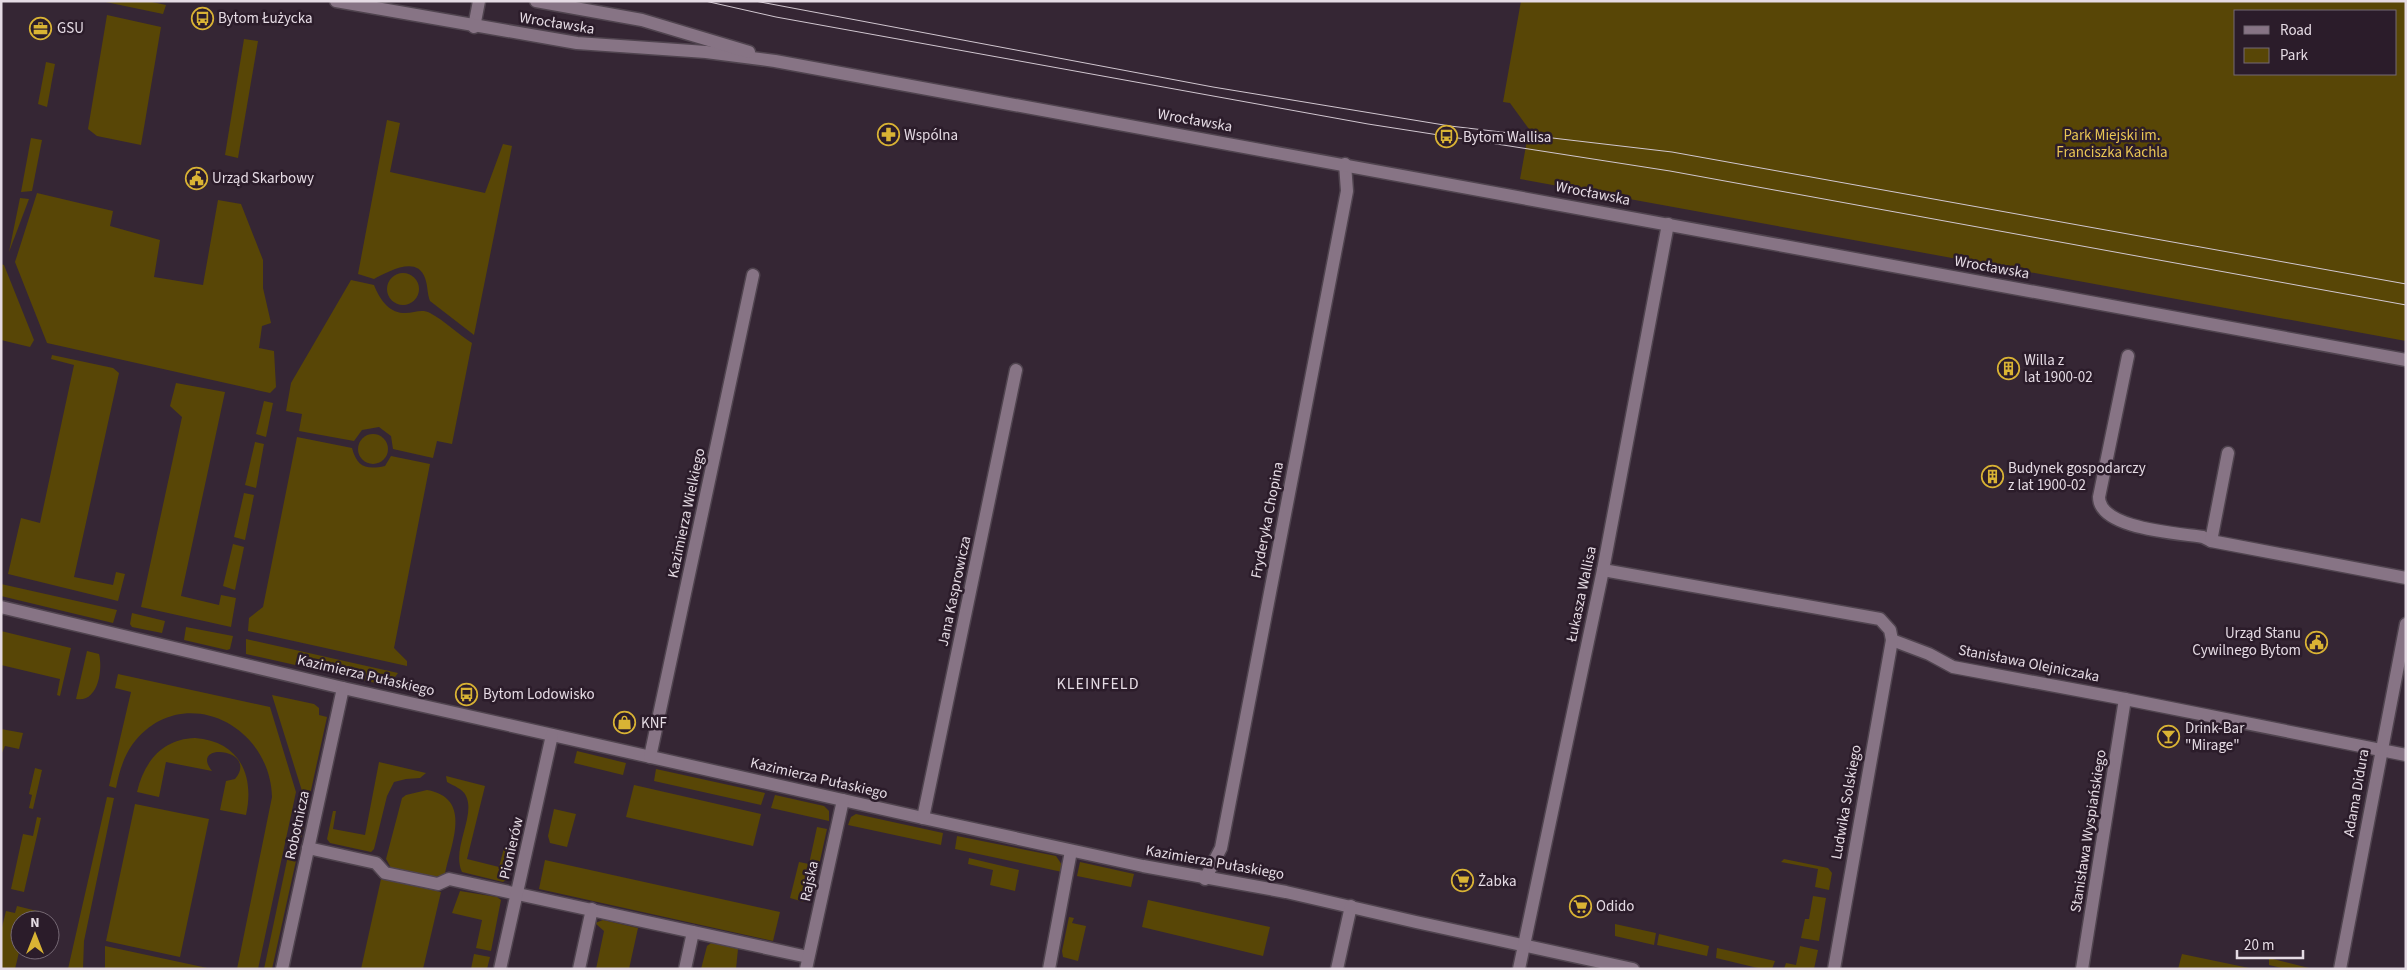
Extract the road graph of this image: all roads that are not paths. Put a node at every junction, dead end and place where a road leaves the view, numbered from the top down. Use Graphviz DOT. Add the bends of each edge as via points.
graph roads {
  1 [pos="336,1"];
  2 [pos="479,1"];
  3 [pos="536,1"];
  4 [pos="474,27"];
  5 [pos="775,61"];
  6 [pos="1345,164"];
  7 [pos="1668,224"];
  8 [pos="753,275"];
  9 [pos="2128,356"];
  10 [pos="2406,360"];
  11 [pos="1016,370"];
  12 [pos="2228,453"];
  13 [pos="2211,541"];
  14 [pos="1603,570"];
  15 [pos="2406,578"];
  16 [pos="1,607"];
  17 [pos="2406,624"];
  18 [pos="1892,640"];
  19 [pos="343,688"];
  20 [pos="2125,699"];
  21 [pos="552,735"];
  22 [pos="2381,750"];
  23 [pos="2406,755"];
  24 [pos="650,758"];
  25 [pos="843,800"];
  26 [pos="923,818"];
  27 [pos="308,848"];
  28 [pos="1071,851"];
  29 [pos="1205,879"];
  30 [pos="517,894"];
  31 [pos="1351,906"];
  32 [pos="592,909"];
  33 [pos="693,932"];
  34 [pos="1524,944"];
  35 [pos="807,963"];
  36 [pos="282,969"];
  37 [pos="500,969"];
  38 [pos="579,969"];
  39 [pos="685,969"];
  40 [pos="1049,969"];
  41 [pos="1337,969"];
  42 [pos="1519,969"];
  43 [pos="1633,969"];
  44 [pos="1834,969"];
  45 [pos="2082,969"];
  46 [pos="2340,969"];
  1 -- 4 [label="street, Wrocławska"];
  2 -- 4 [label="street"];
  3 -- 5 [label="street, Wrocławska" via="642,20"];
  4 -- 5 [label="street, Wrocławska" via="607,46 706,52"];
  5 -- 6 [label="street, Wrocławska"];
  6 -- 7 [label="street, Wrocławska"];
  6 -- 29 [label="street, Fryderyka Chopina" via="1349,184 1221,848"];
  7 -- 10 [label="street, Wrocławska"];
  7 -- 14 [label="street, Łukasza Wallisa"];
  8 -- 24 [label="street, Kazimierza Wielkiego"];
  9 -- 13 [label="street" via="2099,497 2102,508 2116,521"];
  11 -- 26 [label="street, Jana Kasprowicza"];
  12 -- 13 [label="street"];
  13 -- 15 [label="street"];
  14 -- 18 [label="street" via="1880,619 1890,630"];
  14 -- 34 [label="street, Łukasza Wallisa"];
  16 -- 19 [label="street, Kazimierza Pułaskiego"];
  17 -- 22 [label="street, Adama Didura"];
  18 -- 20 [label="street, Stanisława Olejniczaka" via="1954,667"];
  18 -- 44 [label="street, Ludwika Solskiego"];
  19 -- 21 [label="street, Kazimierza Pułaskiego"];
  19 -- 27 [label="street, Robotnicza"];
  20 -- 22 [label="street, Stanisława Olejniczaka"];
  20 -- 45 [label="street, Stanisława Wyspiańskiego"];
  21 -- 24 [label="street, Kazimierza Pułaskiego"];
  21 -- 30 [label="street, Pionierów"];
  22 -- 23 [label="street, Stanisława Olejniczaka"];
  22 -- 46 [label="street, Adama Didura"];
  24 -- 25 [label="street, Kazimierza Pułaskiego"];
  25 -- 26 [label="street, Kazimierza Pułaskiego"];
  25 -- 35 [label="street, Rajska"];
  26 -- 28 [label="street, Kazimierza Pułaskiego"];
  27 -- 30 [label="street" via="376,863 385,873 438,884 449,879"];
  27 -- 36 [label="street, Robotnicza"];
  28 -- 29 [label="street, Kazimierza Pułaskiego"];
  28 -- 40 [label="street"];
  29 -- 31 [label="street, Kazimierza Pułaskiego"];
  30 -- 32 [label="street"];
  30 -- 37 [label="street, Pionierów"];
  31 -- 34 [label="street, Kazimierza Pułaskiego"];
  31 -- 41 [label="street"];
  32 -- 33 [label="street"];
  32 -- 38 [label="street"];
  33 -- 35 [label="street"];
  33 -- 39 [label="street"];
  34 -- 42 [label="street, Łukasza Wallisa"];
  34 -- 43 [label="street, Kazimierza Pułaskiego"];
}
